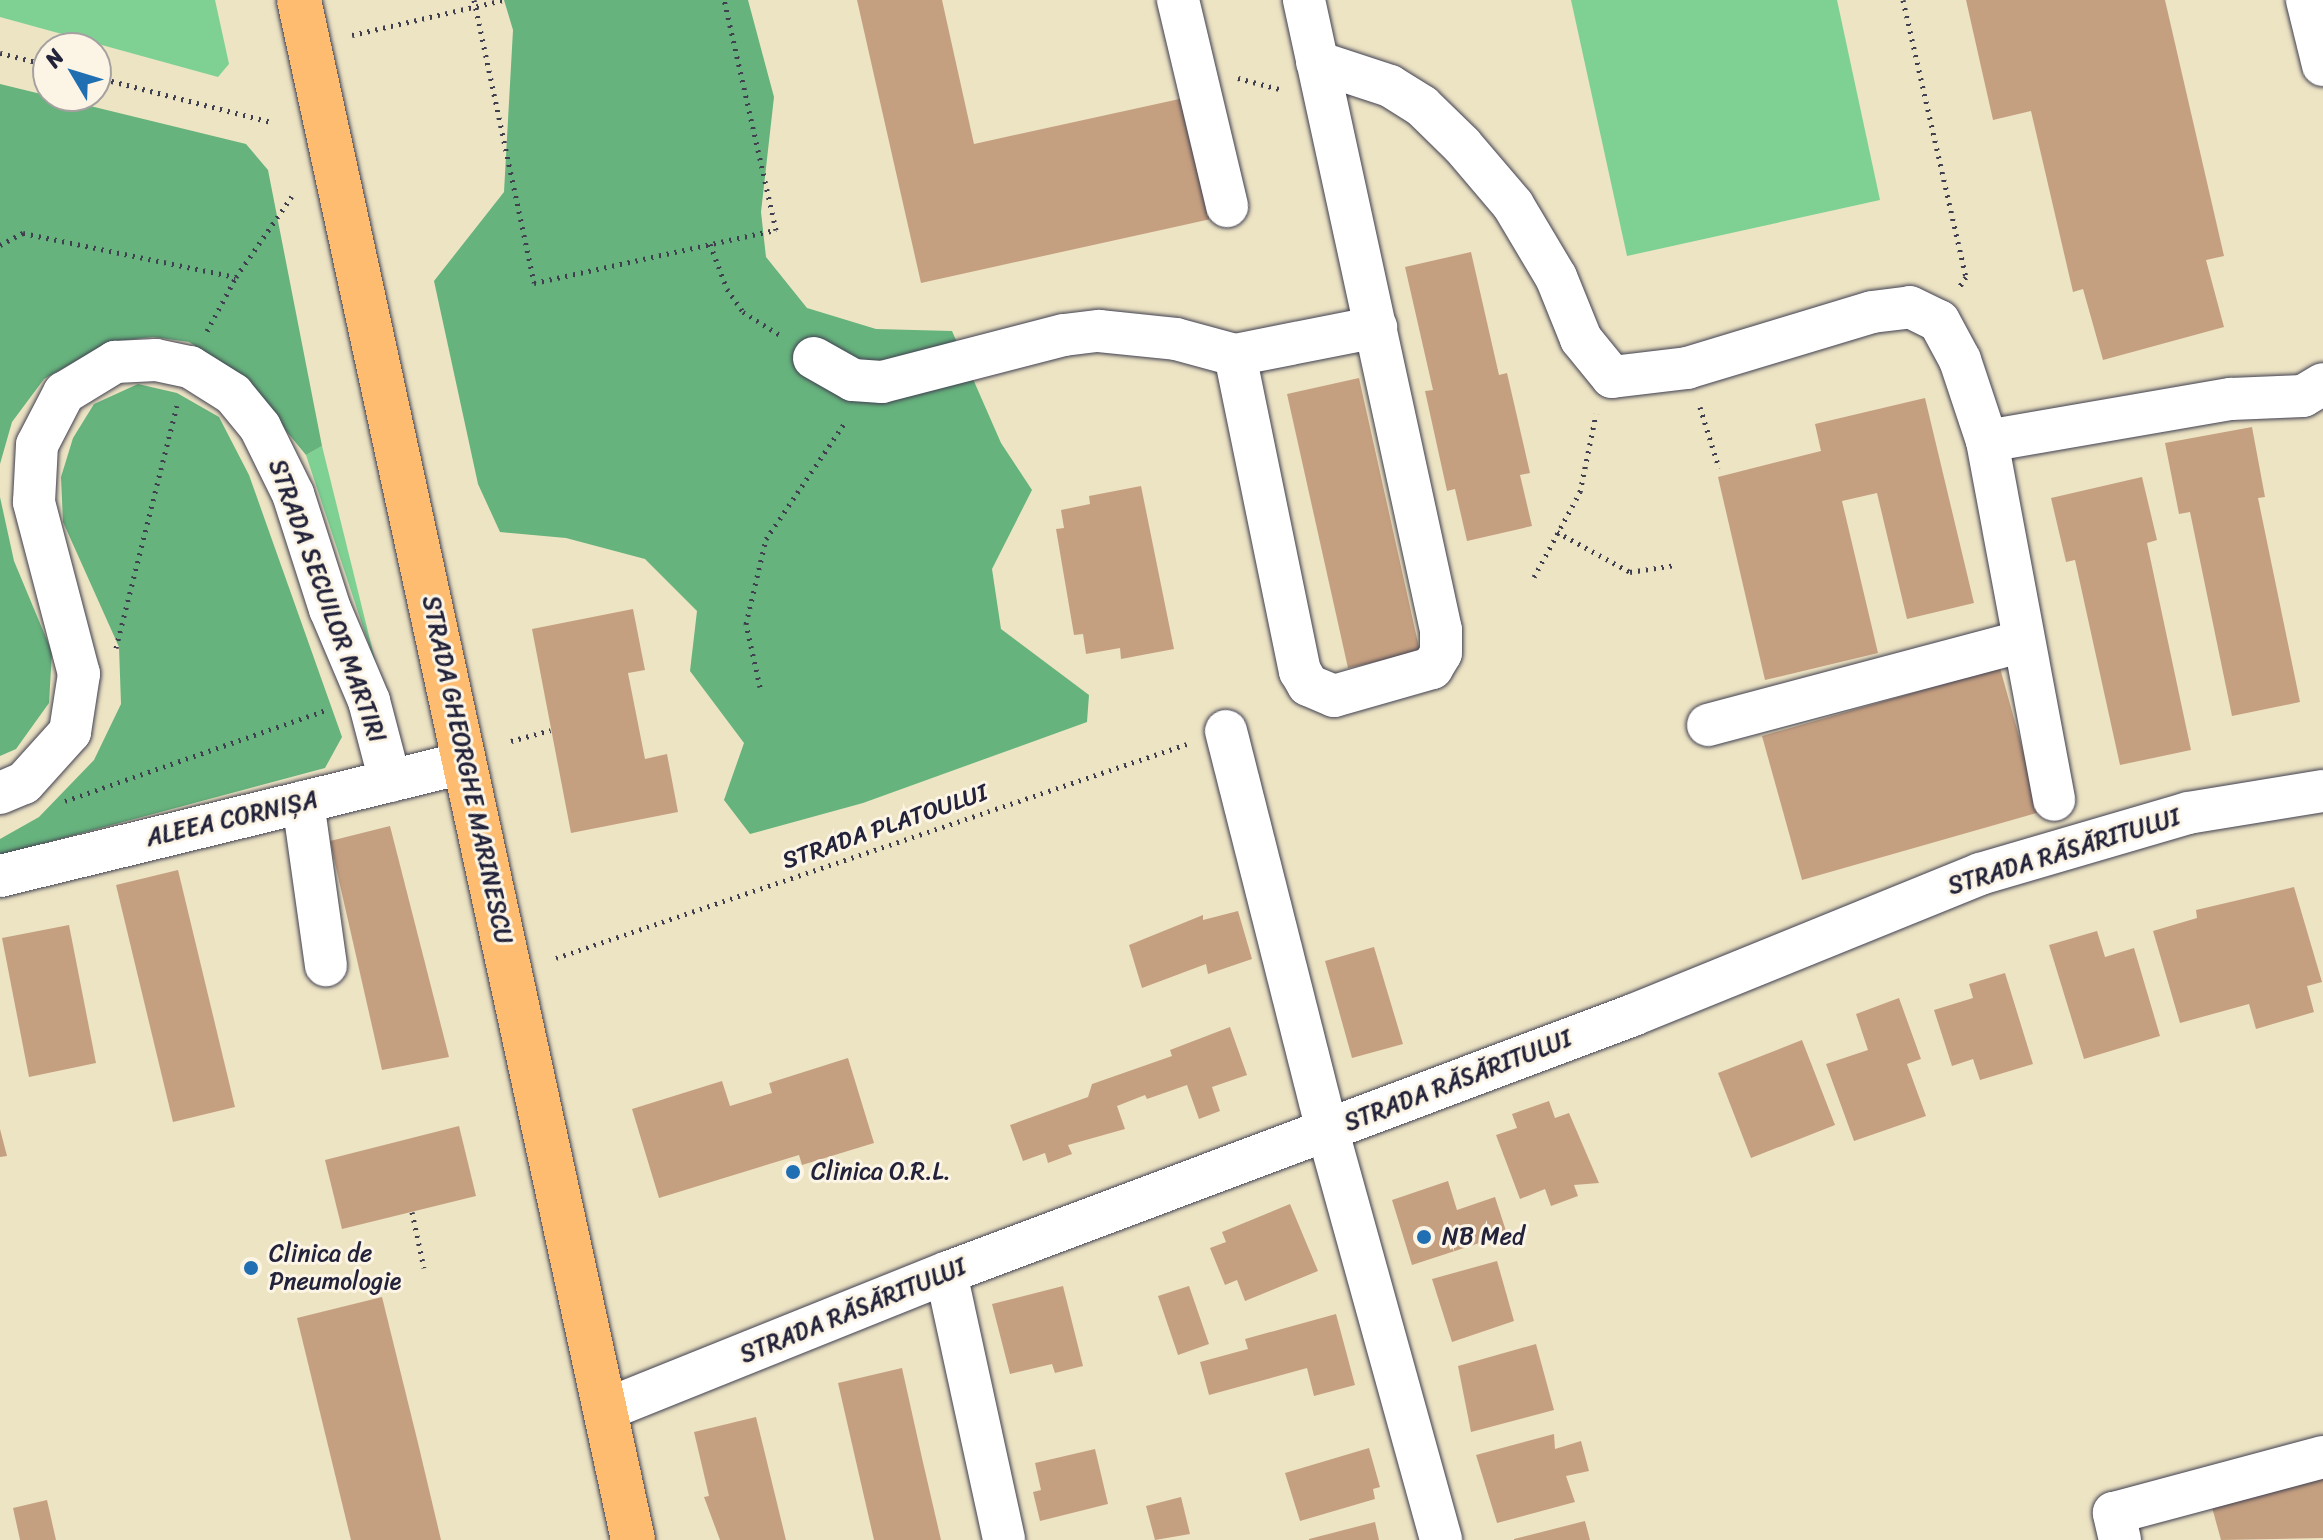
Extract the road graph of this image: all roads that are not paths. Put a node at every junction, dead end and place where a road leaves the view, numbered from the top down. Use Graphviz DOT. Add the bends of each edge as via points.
graph roads {
  1 [pos="299,0"];
  2 [pos="1178,0"];
  3 [pos="1304,0"];
  4 [pos="2307,0"];
  5 [pos="1317,62"];
  6 [pos="2323,65"];
  7 [pos="1227,206"];
  8 [pos="1376,327"];
  9 [pos="1235,355"];
  10 [pos="814,358"];
  11 [pos="2323,384"];
  12 [pos="1987,441"];
  13 [pos="2023,641"];
  14 [pos="1708,725"];
  15 [pos="1226,731"];
  16 [pos="464,763"];
  17 [pos="390,781"];
  18 [pos="2323,791"];
  19 [pos="0,793"];
  20 [pos="2054,800"];
  21 [pos="303,802"];
  22 [pos="0,876"];
  23 [pos="326,965"];
  24 [pos="1328,1130"];
  25 [pos="946,1273"];
  26 [pos="605,1410"];
  27 [pos="2323,1457"];
  28 [pos="633,1540"];
  29 [pos="1004,1540"];
  30 [pos="1441,1540"];
  31 [pos="2120,1540"];
  1 -- 16 [label="main road, STRADA GHEORGHE MARINESCU"];
  2 -- 7 [label="street"];
  3 -- 5 [label="street"];
  4 -- 6 [label="street"];
  5 -- 8 [label="street"];
  5 -- 12 [label="street" via="1390,86 1422,106 1462,145 1513,205 1556,277 1581,339 1612,377 1687,368 1872,312 1910,307 1939,321 1960,360"];
  8 -- 9 [label="street"];
  8 -- 9 [label="street" via="1441,630 1441,653 1432,668 1416,675 1334,696 1318,693 1300,671"];
  9 -- 10 [label="street" via="1176,339 1099,331 1064,335 882,382 853,380"];
  11 -- 12 [label="street" via="2303,396 2231,399"];
  12 -- 13 [label="street"];
  13 -- 14 [label="street"];
  13 -- 20 [label="street"];
  15 -- 24 [label="street"];
  16 -- 17 [label="street, ALEEA CORNIȘA"];
  16 -- 26 [label="main road, STRADA GHEORGHE MARINESCU"];
  17 -- 19 [label="street, STRADA SECUILOR MARTIRI" via="369,701 330,609 293,494 260,427 233,394 190,367 142,361 115,362 64,393 37,445 34,502 79,674 70,732 24,783"];
  17 -- 21 [label="street, ALEEA CORNIȘA"];
  18 -- 24 [label="street, STRADA RĂSĂRITULUI" via="2188,813 1980,874 1633,1015"];
  21 -- 22 [label="street, ALEEA CORNIȘA"];
  21 -- 23 [label="street"];
  24 -- 25 [label="street, STRADA RĂSĂRITULUI"];
  24 -- 30 [label="street"];
  25 -- 26 [label="street, STRADA RĂSĂRITULUI"];
  25 -- 29 [label="street"];
  26 -- 28 [label="main road, STRADA GHEORGHE MARINESCU"];
  27 -- 31 [label="street" via="2114,1513"];
}
